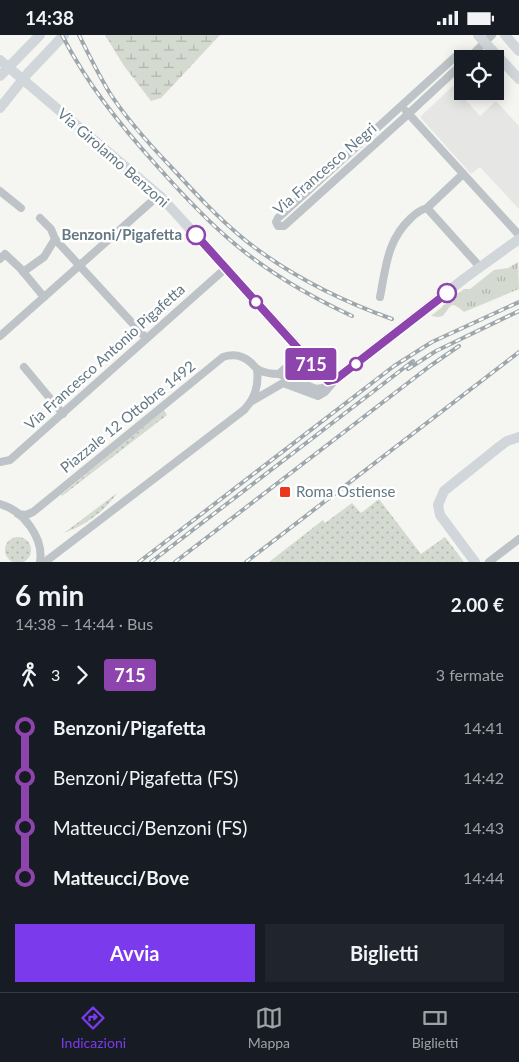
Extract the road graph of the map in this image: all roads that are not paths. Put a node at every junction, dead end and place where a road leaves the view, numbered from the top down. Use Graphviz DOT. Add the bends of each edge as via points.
graph roads {
  1 [pos="40,35"];
  2 [pos="64,35"];
  3 [pos="505,35"];
  4 [pos="485,37"];
  5 [pos="475,50"];
  6 [pos="519,51"];
  7 [pos="454,58"];
  8 [pos="4,64"];
  9 [pos="454,71"];
  10 [pos="27,75"];
  11 [pos="0,76"];
  12 [pos="519,79"];
  13 [pos="401,106"];
  14 [pos="0,108"];
  15 [pos="408,114"];
  16 [pos="463,174"];
  17 [pos="0,191"];
  18 [pos="159,195"];
  19 [pos="21,208"];
  20 [pos="427,208"];
  21 [pos="40,218"];
  22 [pos="519,237"];
  23 [pos="55,239"];
  24 [pos="0,259"];
  25 [pos="79,265"];
  26 [pos="480,267"];
  27 [pos="226,268"];
  28 [pos="24,272"];
  29 [pos="44,297"];
  30 [pos="380,297"];
  31 [pos="0,336"];
  32 [pos="146,338"];
  33 [pos="302,353"];
  34 [pos="24,367"];
  35 [pos="257,369"];
  36 [pos="279,374"];
  37 [pos="336,379"];
  38 [pos="250,402"];
  39 [pos="63,413"];
  40 [pos="519,438"];
  41 [pos="0,462"];
  42 [pos="0,504"];
  43 [pos="18,514"];
  44 [pos="519,539"];
  45 [pos="491,561"];
  46 [pos="40,562"];
  47 [pos="45,562"];
  48 [pos="475,562"];
  1 -- 8 [label="street" via="17,57"];
  2 -- 10 [label="street"];
  3 -- 6 [label="street"];
  4 -- 5 [label="street"];
  4 -- 12 [label="street"];
  7 -- 13 [label="street, Via Francesco Negri"];
  8 -- 10 [label="street, Via Girolamo Benzoni"];
  8 -- 11 [label="street"];
  9 -- 15 [label="street, Via Francesco Negri"];
  10 -- 14 [label="street"];
  10 -- 18 [label="street, Via Girolamo Benzoni"];
  13 -- 15 [label="street"];
  13 -- 15 [label="street, Via Francesco Negri" via="278,218 278,226 284,226"];
  15 -- 16 [label="street"];
  16 -- 20 [label="street"];
  16 -- 22 [label="street"];
  17 -- 19 [label="street"];
  18 -- 25 [label="street"];
  18 -- 27 [label="street, Via Girolamo Benzoni"];
  20 -- 26 [label="street"];
  20 -- 30 [label="street" via="421,209 394,237"];
  21 -- 23 [label="street" via="51,229"];
  22 -- 26 [label="street"];
  23 -- 25 [label="street"];
  23 -- 28 [label="street" via="44,257"];
  24 -- 28 [label="street" via="5,254"];
  25 -- 29 [label="street"];
  25 -- 32 [label="street"];
  26 -- 37 [label="street"];
  27 -- 32 [label="street, Via Francesco Antonio Pigafetta"];
  27 -- 33 [label="street, Via Girolamo Benzoni"];
  28 -- 29 [label="street"];
  29 -- 31 [label="street"];
  32 -- 39 [label="street, Via Francesco Antonio Pigafetta"];
  33 -- 36 [label="street"];
  33 -- 37 [label="street, Via Girolamo Benzoni" via="325,379"];
  34 -- 39 [label="street"];
  35 -- 36 [label="street, Piazzale 12 Ottobre 1492"];
  35 -- 38 [label="street" via="257,387"];
  35 -- 43 [label="street, Piazzale 12 Ottobre 1492" via="239,356 221,359 33,512"];
  36 -- 37 [label="street, Piazzale 12 Ottobre 1492" via="318,389"];
  37 -- 38 [label="street" via="318,396 283,383"];
  38 -- 47 [label="street"];
  39 -- 41 [label="street, Via Francesco Antonio Pigafetta" via="10,460"];
  40 -- 48 [label="street" via="503,444 444,491 440,498 439,513"];
  42 -- 43 [label="street"];
  43 -- 46 [label="street" via="38,540"];
  44 -- 45 [label="street"];
}
